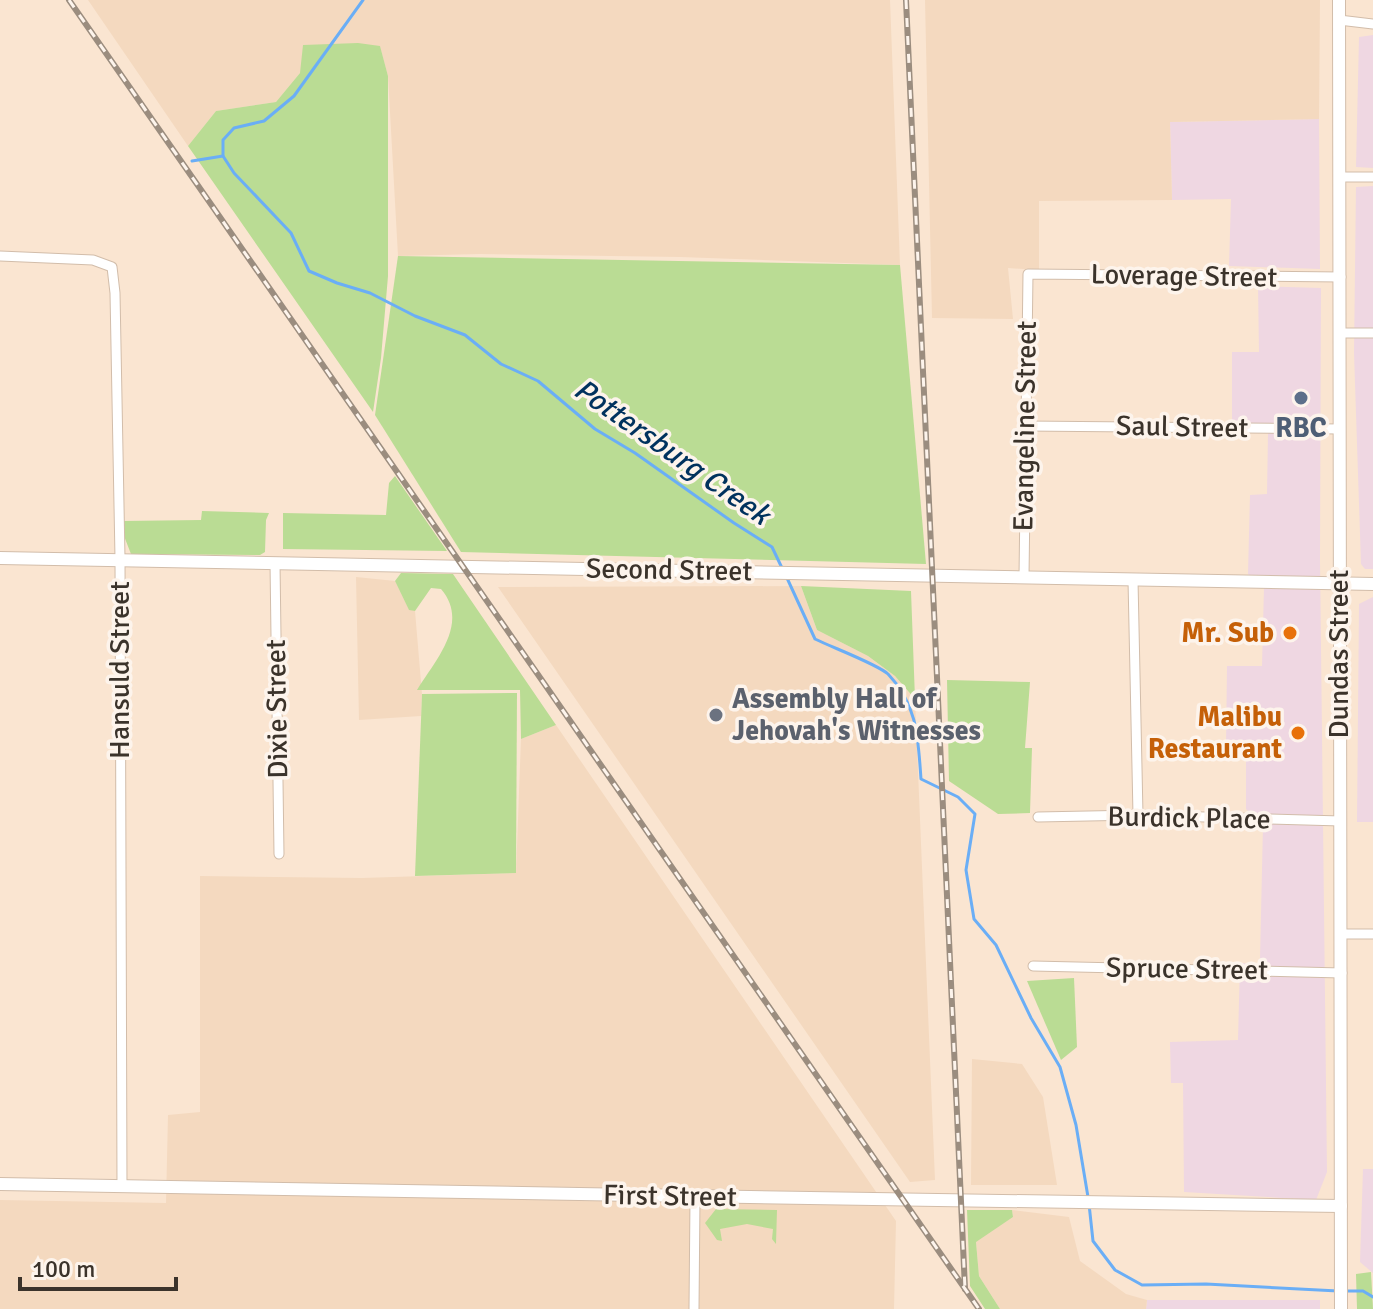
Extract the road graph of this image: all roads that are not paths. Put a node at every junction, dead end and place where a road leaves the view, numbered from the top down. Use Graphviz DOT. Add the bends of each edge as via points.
graph roads {
  1 [pos="1339,0"];
  2 [pos="1339,20"];
  3 [pos="1373,24"];
  4 [pos="1340,177"];
  5 [pos="1373,177"];
  6 [pos="0,256"];
  7 [pos="1028,274"];
  8 [pos="1341,277"];
  9 [pos="1342,333"];
  10 [pos="1373,333"];
  11 [pos="1025,426"];
  12 [pos="1340,429"];
  13 [pos="0,558"];
  14 [pos="120,558"];
  15 [pos="275,563"];
  16 [pos="1024,577"];
  17 [pos="1133,580"];
  18 [pos="1338,583"];
  19 [pos="1373,584"];
  20 [pos="1138,815"];
  21 [pos="1038,817"];
  22 [pos="1341,821"];
  23 [pos="279,854"];
  24 [pos="1342,934"];
  25 [pos="1373,934"];
  26 [pos="1033,966"];
  27 [pos="1342,973"];
  28 [pos="0,1184"];
  29 [pos="122,1187"];
  30 [pos="695,1198"];
  31 [pos="1341,1206"];
  32 [pos="1341,1308"];
  33 [pos="694,1309"];
  1 -- 2 [label="street, Dundas Street"];
  2 -- 3 [label="street"];
  2 -- 4 [label="street, Dundas Street"];
  4 -- 5 [label="street"];
  4 -- 8 [label="street, Dundas Street"];
  6 -- 14 [label="street, Hansuld Street" via="93,260 112,267"];
  7 -- 8 [label="street, Loverage Street"];
  7 -- 11 [label="street, Evangeline Street"];
  8 -- 9 [label="street, Dundas Street"];
  9 -- 10 [label="street"];
  9 -- 12 [label="street, Dundas Street"];
  11 -- 12 [label="street, Saul Street"];
  11 -- 16 [label="street, Evangeline Street"];
  12 -- 18 [label="street, Dundas Street"];
  13 -- 14 [label="street, Second Street"];
  14 -- 15 [label="street, Second Street"];
  14 -- 29 [label="street, Hansuld Street"];
  15 -- 16 [label="street, Second Street"];
  15 -- 23 [label="street, Dixie Street"];
  16 -- 17 [label="street, Second Street"];
  17 -- 18 [label="street, Second Street"];
  17 -- 20 [label="street"];
  18 -- 19 [label="street, Second Street"];
  18 -- 22 [label="street, Dundas Street"];
  20 -- 21 [label="street, Burdick Place"];
  20 -- 22 [label="street, Burdick Place"];
  22 -- 24 [label="street, Dundas Street"];
  24 -- 25 [label="street"];
  24 -- 27 [label="street, Dundas Street"];
  26 -- 27 [label="street, Spruce Street"];
  27 -- 31 [label="street, Dundas Street"];
  28 -- 29 [label="street, First Street"];
  29 -- 30 [label="street, First Street"];
  30 -- 31 [label="street, First Street"];
  30 -- 33 [label="street"];
  31 -- 32 [label="street, Dundas Street"];
}
